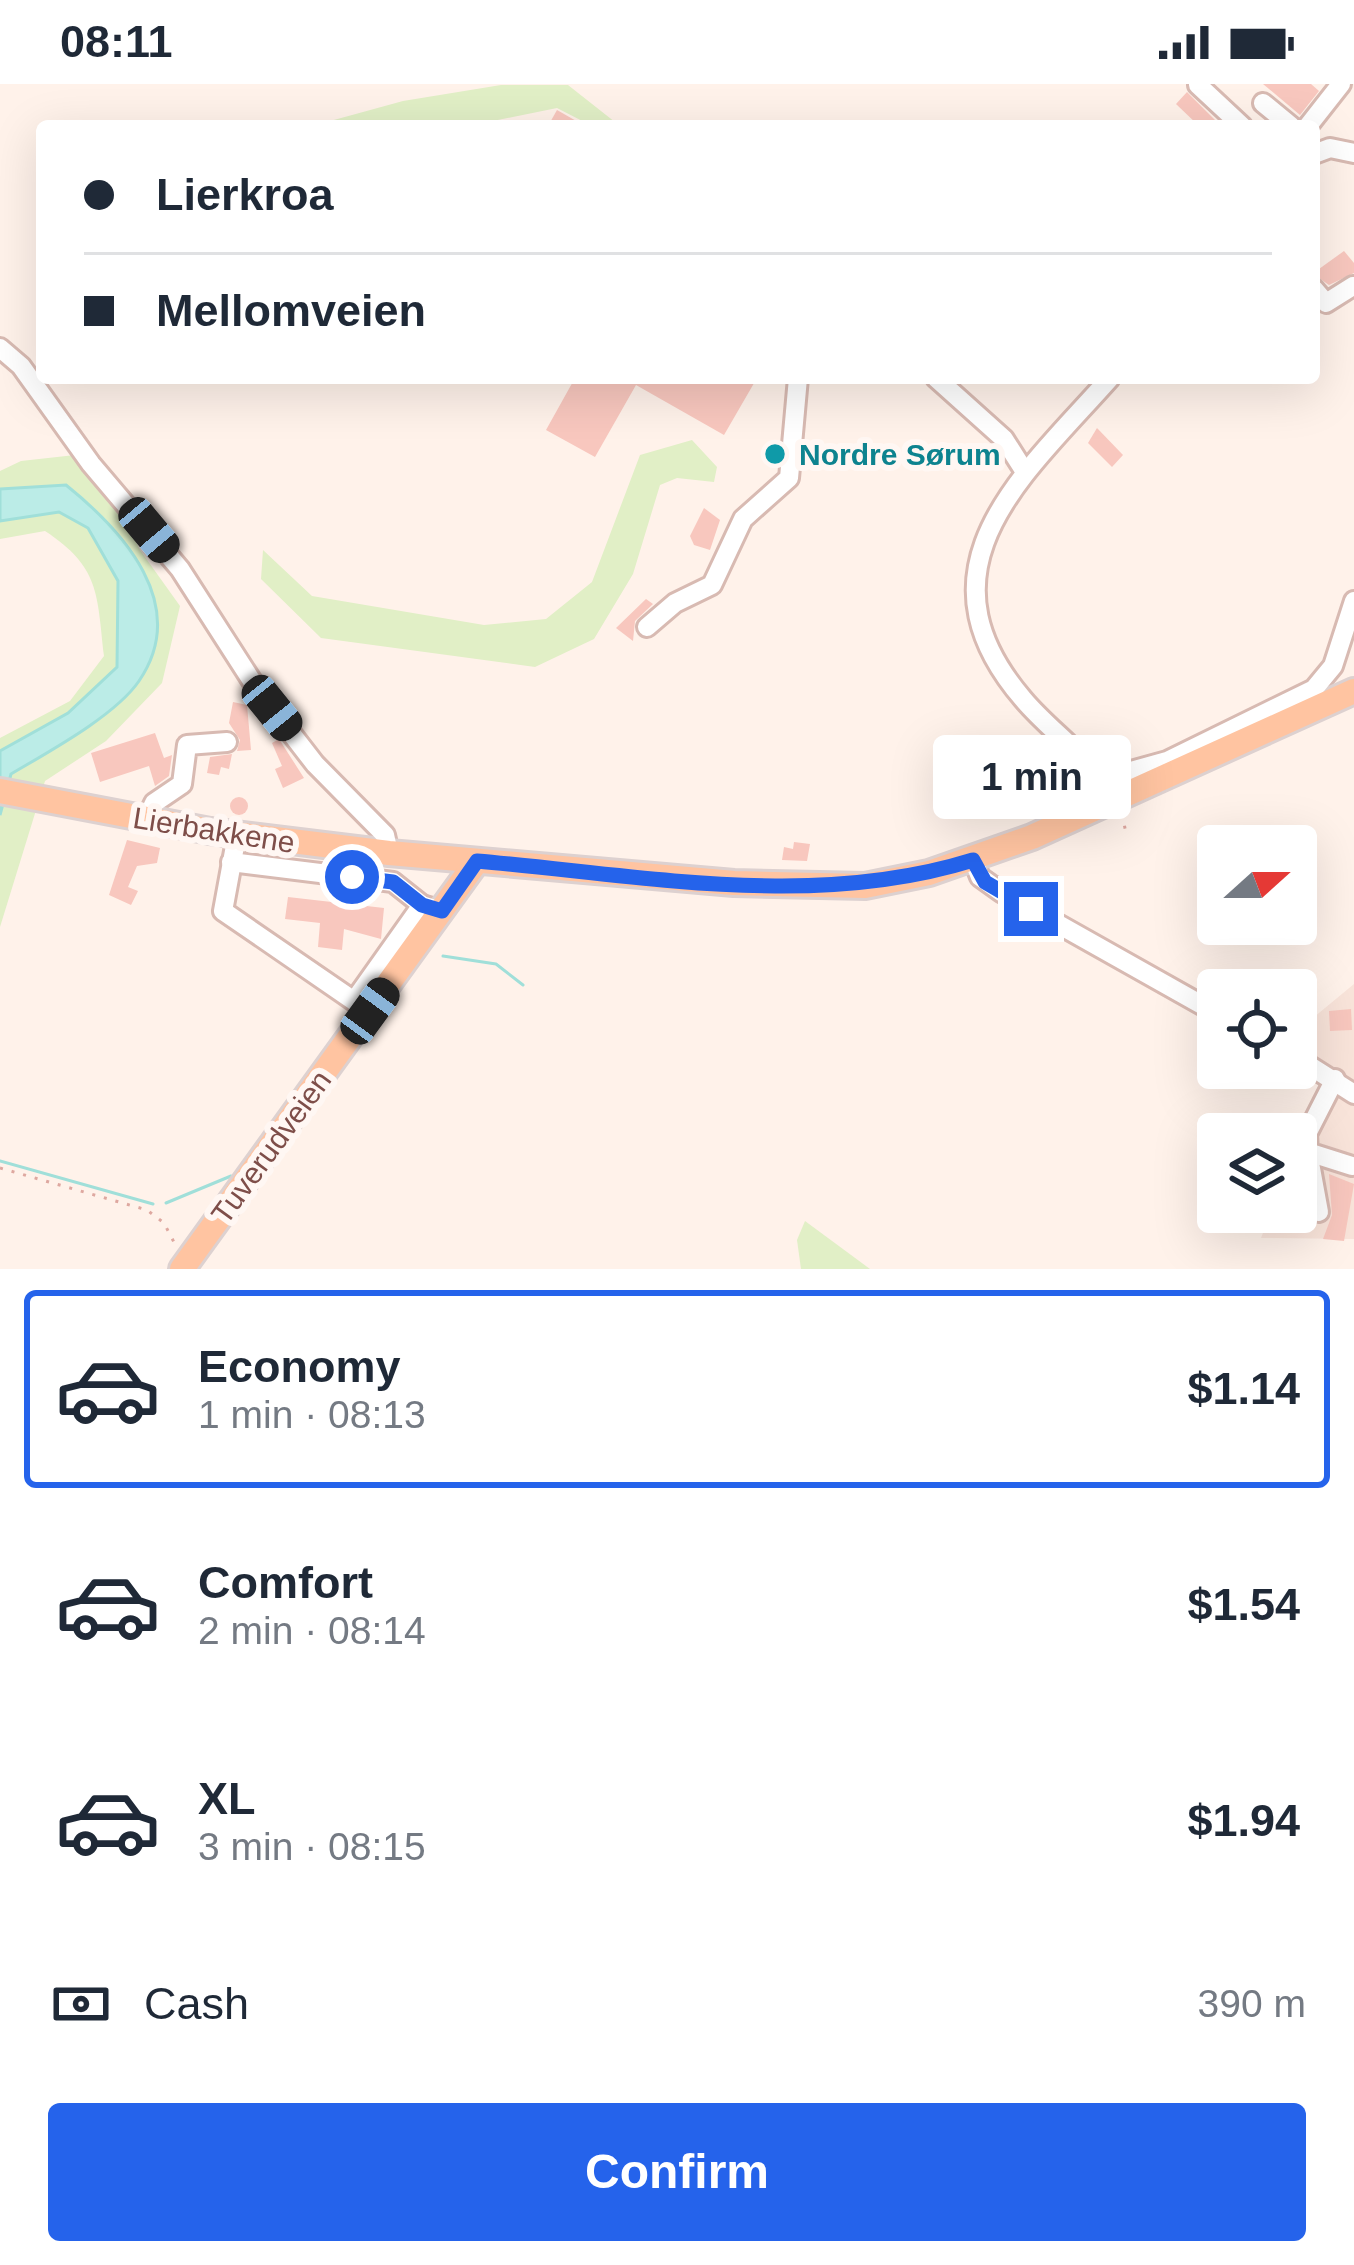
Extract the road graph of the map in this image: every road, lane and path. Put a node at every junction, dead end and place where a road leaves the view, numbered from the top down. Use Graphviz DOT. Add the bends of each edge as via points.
graph roads {
  1 [pos="1341,84"];
  2 [pos="1198,85"];
  3 [pos="1263,103"];
  4 [pos="1236,120"];
  5 [pos="1284,120"];
  6 [pos="1313,120"];
  7 [pos="1320,150"];
  8 [pos="1354,153"];
  9 [pos="1353,286"];
  10 [pos="1320,296"];
  11 [pos="0,348"];
  12 [pos="797,384"];
  13 [pos="944,384"];
  14 [pos="1105,384"];
  15 [pos="1024,472"];
  16 [pos="1354,601"];
  17 [pos="646,627"];
  18 [pos="1354,692"];
  19 [pos="227,742"];
  20 [pos="1102,779"];
  21 [pos="0,791"];
  22 [pos="1118,811"];
  23 [pos="146,820"];
  24 [pos="237,835"];
  25 [pos="389,854"];
  26 [pos="464,860"];
  27 [pos="973,860"];
  28 [pos="231,862"];
  29 [pos="432,908"];
  30 [pos="1197,1002"];
  31 [pos="1317,1068"];
  32 [pos="1346,1084"];
  33 [pos="1317,1121"];
  34 [pos="1317,1155"];
  35 [pos="1352,1166"];
  36 [pos="0,1168"];
  37 [pos="1317,1202"];
  38 [pos="1319,1213"];
  39 [pos="185,1268"];
  1 -- 6 [label="street"];
  2 -- 4 [label="street"];
  3 -- 5 [label="street"];
  7 -- 8 [label="street"];
  9 -- 10 [label="street" via="1326,303"];
  11 -- 25 [label="street" via="169,555 315,764 386,836"];
  12 -- 17 [label="street" via="789,478 743,519 712,585"];
  13 -- 15 [label="street" via="1004,439"];
  14 -- 15 [label="street"];
  15 -- 20 [label="street" via="988,527 978,580 981,622 1018,693"];
  16 -- 20 [label="street" via="1324,680 1153,767"];
  18 -- 22 [label="main road, Lierbakkene"];
  19 -- 23 [label="street" via="187,745 182,784 154,803"];
  20 -- 22 [label="street"];
  21 -- 23 [label="main road, Lierbakkene"];
  22 -- 27 [label="main road, Lierbakkene"];
  23 -- 24 [label="main road, Lierbakkene"];
  24 -- 25 [label="main road, Lierbakkene"];
  24 -- 28 [label="street"];
  25 -- 26 [label="main road, Lierbakkene"];
  26 -- 27 [label="main road, Lierbakkene" via="843,887"];
  26 -- 29 [label="main road, Tuverudveien"];
  27 -- 30 [label="street" via="1001,892"];
  28 -- 29 [label="street" via="393,882"];
  28 -- 29 [label="street" via="224,911 354,1001"];
  29 -- 39 [label="main road, Tuverudveien"];
  31 -- 32 [label="street"];
  32 -- 33 [label="street"];
  34 -- 35 [label="street"];
  36 -- 39 [label="path" via="147,1210 164,1223"];
  37 -- 38 [label="street"];
}
